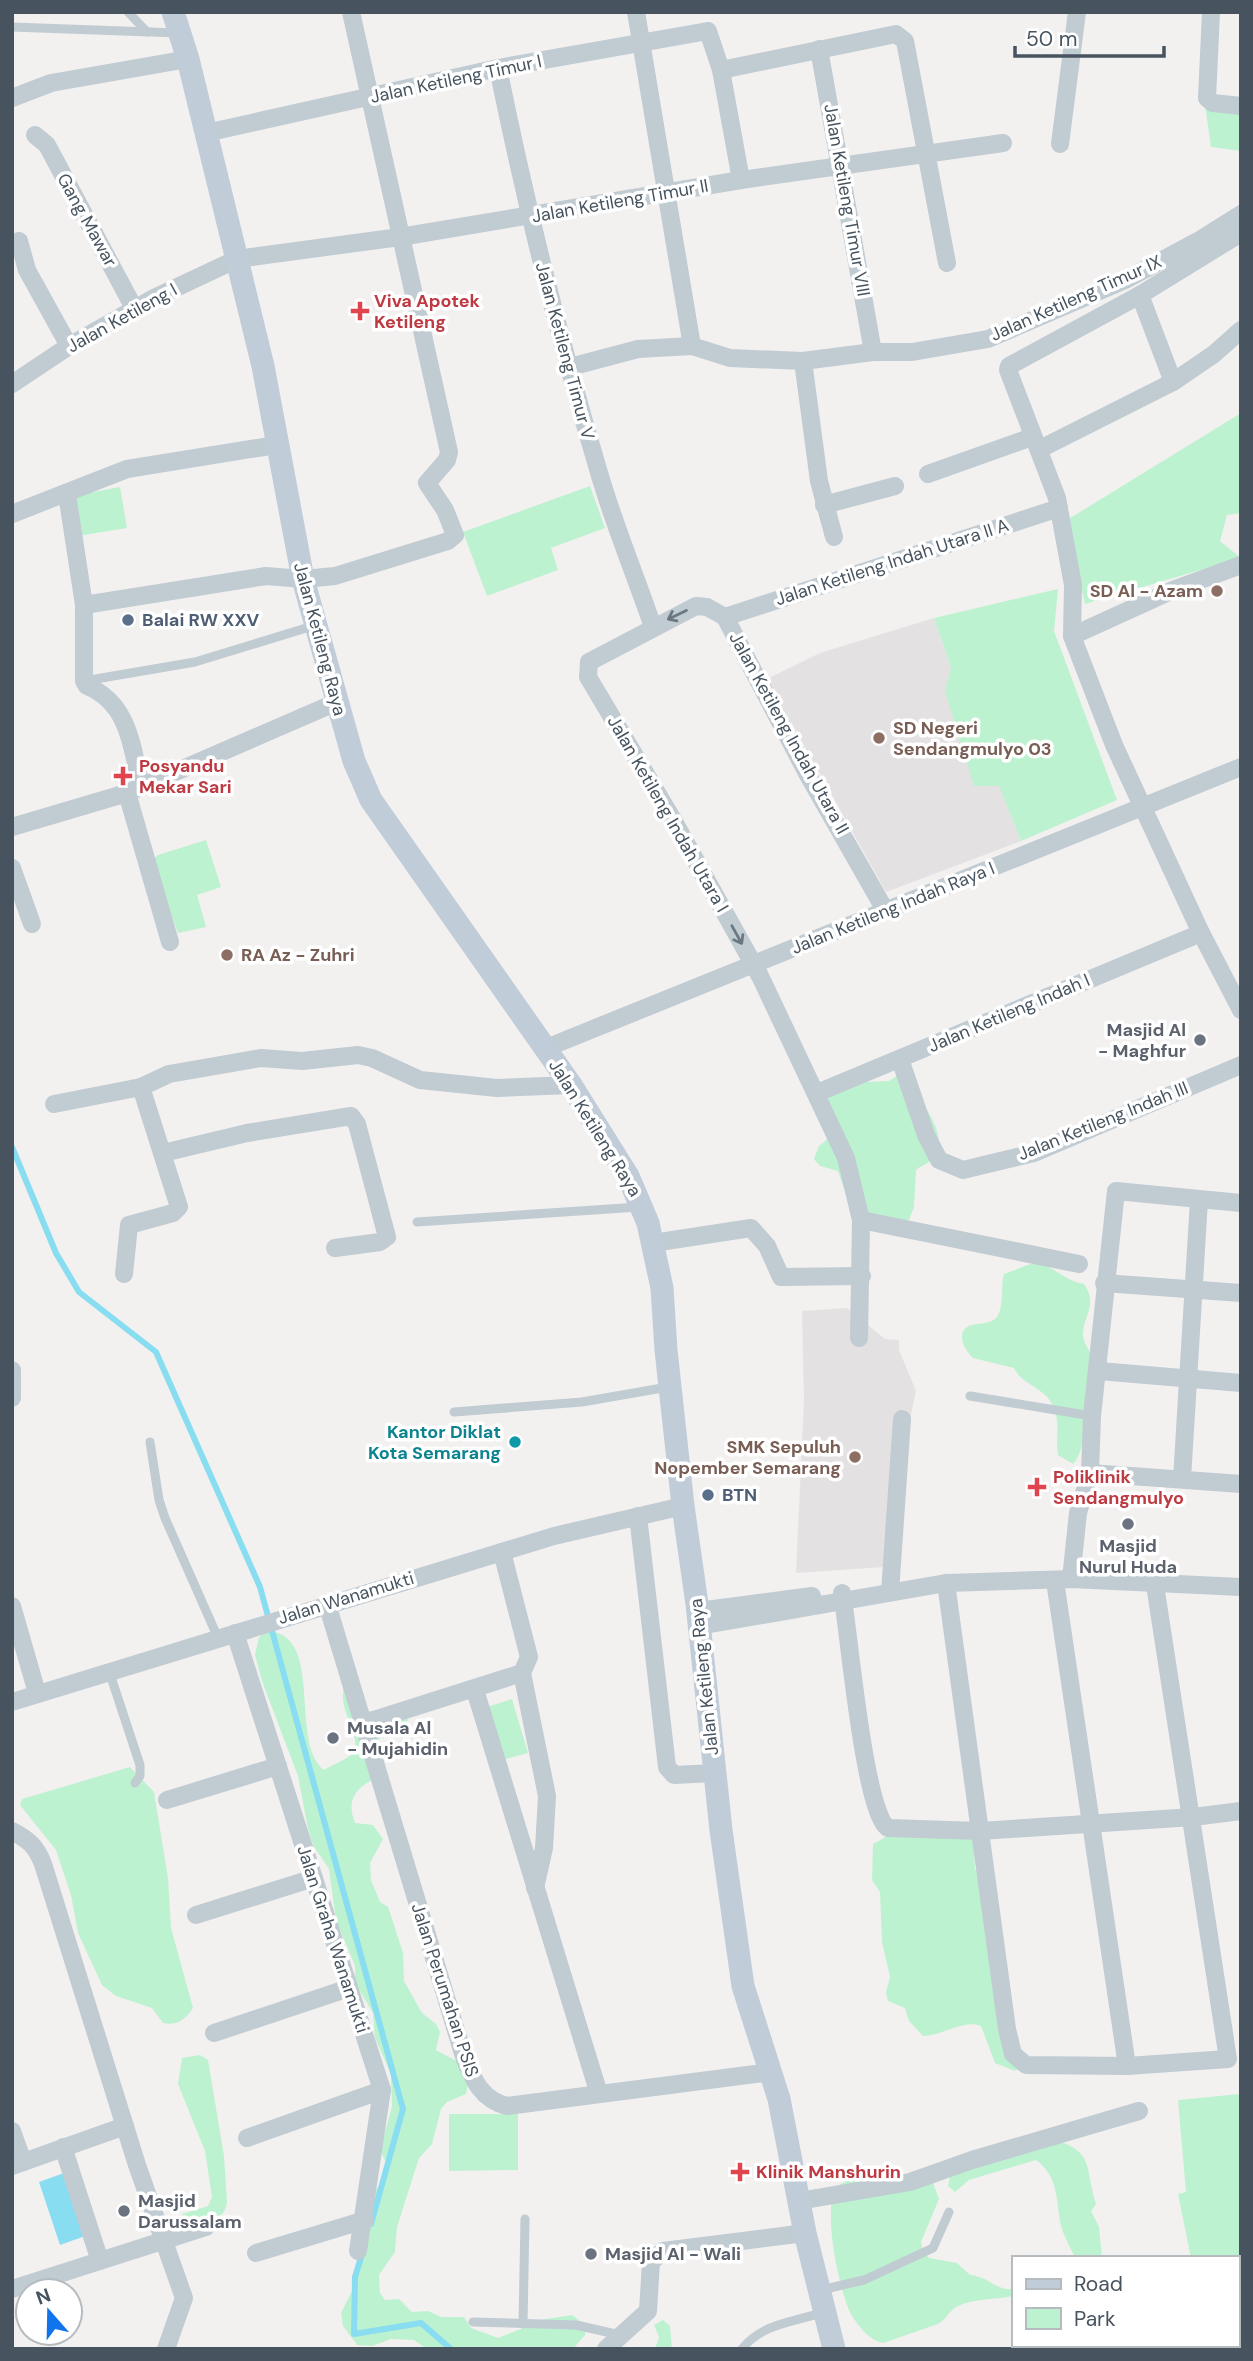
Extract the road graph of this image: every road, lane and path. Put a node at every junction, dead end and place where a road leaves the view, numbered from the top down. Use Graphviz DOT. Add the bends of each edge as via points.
graph roads {
  1 [pos="128,12"];
  2 [pos="351,12"];
  3 [pos="636,12"];
  4 [pos="1077,12"];
  5 [pos="1211,12"];
  6 [pos="176,22"];
  7 [pos="12,27"];
  8 [pos="147,32"];
  9 [pos="643,44"];
  10 [pos="819,49"];
  11 [pos="188,59"];
  12 [pos="498,68"];
  13 [pos="721,70"];
  14 [pos="368,97"];
  15 [pos="12,98"];
  16 [pos="1241,106"];
  17 [pos="206,133"];
  18 [pos="35,135"];
  19 [pos="1003,142"];
  20 [pos="1060,144"];
  21 [pos="927,154"];
  22 [pos="841,166"];
  23 [pos="741,180"];
  24 [pos="665,193"];
  25 [pos="1241,214"];
  26 [pos="528,217"];
  27 [pos="1241,233"];
  28 [pos="400,237"];
  29 [pos="19,241"];
  30 [pos="237,259"];
  31 [pos="947,263"];
  32 [pos="1140,295"];
  33 [pos="135,310"];
  34 [pos="1241,330"];
  35 [pos="69,346"];
  36 [pos="692,346"];
  37 [pos="873,352"];
  38 [pos="803,361"];
  39 [pos="570,367"];
  40 [pos="1172,382"];
  41 [pos="12,384"];
  42 [pos="1036,443"];
  43 [pos="276,444"];
  44 [pos="928,474"];
  45 [pos="895,486"];
  46 [pos="67,494"];
  47 [pos="824,505"];
  48 [pos="1059,508"];
  49 [pos="12,514"];
  50 [pos="834,537"];
  51 [pos="1241,565"];
  52 [pos="303,579"];
  53 [pos="85,606"];
  54 [pos="725,617"];
  55 [pos="316,625"];
  56 [pos="653,627"];
  57 [pos="1072,636"];
  58 [pos="589,662"];
  59 [pos="84,681"];
  60 [pos="337,702"];
  61 [pos="1241,767"];
  62 [pos="134,790"];
  63 [pos="1144,805"];
  64 [pos="12,827"];
  65 [pos="12,868"];
  66 [pos="885,910"];
  67 [pos="32,924"];
  68 [pos="1200,933"];
  69 [pos="170,942"];
  70 [pos="754,966"];
  71 [pos="1241,1010"];
  72 [pos="546,1048"];
  73 [pos="900,1059"];
  74 [pos="1241,1065"];
  75 [pos="571,1085"];
  76 [pos="141,1087"];
  77 [pos="817,1093"];
  78 [pos="54,1104"];
  79 [pos="163,1153"];
  80 [pos="1199,1200"];
  81 [pos="1241,1203"];
  82 [pos="643,1207"];
  83 [pos="860,1220"];
  84 [pos="417,1222"];
  85 [pos="653,1243"];
  86 [pos="335,1248"];
  87 [pos="1079,1264"];
  88 [pos="124,1274"];
  89 [pos="862,1276"];
  90 [pos="1104,1283"];
  91 [pos="1193,1290"];
  92 [pos="1241,1293"];
  93 [pos="859,1338"];
  94 [pos="12,1370"];
  95 [pos="1099,1371"];
  96 [pos="1190,1377"];
  97 [pos="1241,1383"];
  98 [pos="670,1387"];
  99 [pos="970,1396"];
  100 [pos="12,1398"];
  101 [pos="454,1412"];
  102 [pos="1092,1416"];
  103 [pos="902,1419"];
  104 [pos="150,1442"];
  105 [pos="1090,1473"];
  106 [pos="1182,1479"];
  107 [pos="1241,1484"];
  108 [pos="683,1506"];
  109 [pos="638,1516"];
  110 [pos="502,1552"];
  111 [pos="1063,1580"];
  112 [pos="946,1583"];
  113 [pos="1155,1585"];
  114 [pos="1241,1587"];
  115 [pos="890,1591"];
  116 [pos="843,1598"];
  117 [pos="12,1606"];
  118 [pos="320,1606"];
  119 [pos="698,1618"];
  120 [pos="235,1633"];
  121 [pos="109,1671"];
  122 [pos="522,1673"];
  123 [pos="475,1689"];
  124 [pos="37,1693"];
  125 [pos="12,1702"];
  126 [pos="364,1723"];
  127 [pos="278,1766"];
  128 [pos="714,1773"];
  129 [pos="135,1783"];
  130 [pos="167,1800"];
  131 [pos="1241,1811"];
  132 [pos="1193,1817"];
  133 [pos="1092,1823"];
  134 [pos="12,1831"];
  135 [pos="981,1831"];
  136 [pos="314,1878"];
  137 [pos="535,1888"];
  138 [pos="196,1915"];
  139 [pos="349,1988"];
  140 [pos="214,2033"];
  141 [pos="1127,2066"];
  142 [pos="771,2072"];
  143 [pos="382,2090"];
  144 [pos="599,2094"];
  145 [pos="1139,2111"];
  146 [pos="125,2126"];
  147 [pos="12,2131"];
  148 [pos="247,2138"];
  149 [pos="64,2147"];
  150 [pos="18,2164"];
  151 [pos="799,2201"];
  152 [pos="949,2212"];
  153 [pos="525,2219"];
  154 [pos="365,2220"];
  155 [pos="206,2227"];
  156 [pos="805,2233"];
  157 [pos="163,2241"];
  158 [pos="358,2250"];
  159 [pos="256,2253"];
  160 [pos="100,2261"];
  161 [pos="12,2289"];
  162 [pos="822,2301"];
  163 [pos="473,2322"];
  164 [pos="523,2324"];
  165 [pos="621,2336"];
  166 [pos="166,2349"];
  167 [pos="606,2349"];
  168 [pos="741,2349"];
  169 [pos="834,2349"];
  1 -- 8 [label="lane"];
  2 -- 14 [label="street"];
  3 -- 9 [label="street"];
  4 -- 20 [label="street"];
  5 -- 16 [label="street" via="1206,92 1213,103"];
  6 -- 8 [label="lane"];
  6 -- 11 [label="main road, Jalan Ketileng Raya"];
  7 -- 8 [label="lane"];
  9 -- 12 [label="street, Jalan Ketileng Timur I"];
  9 -- 13 [label="street, Jalan Ketileng Timur I" via="708,32"];
  9 -- 24 [label="street"];
  10 -- 13 [label="street"];
  10 -- 21 [label="street" via="901,36"];
  10 -- 22 [label="street, Jalan Ketileng Timur VIII"];
  11 -- 15 [label="street" via="51,83"];
  11 -- 17 [label="main road, Jalan Ketileng Raya"];
  12 -- 14 [label="street, Jalan Ketileng Timur I"];
  12 -- 26 [label="street, Jalan Ketileng Timur V"];
  13 -- 23 [label="street"];
  14 -- 17 [label="street, Jalan Ketileng Timur I"];
  14 -- 28 [label="street"];
  17 -- 30 [label="main road, Jalan Ketileng Raya"];
  18 -- 33 [label="street, Gang Mawar" via="47,145"];
  19 -- 21 [label="street, Jalan Ketileng Timur II"];
  21 -- 22 [label="street, Jalan Ketileng Timur II"];
  21 -- 31 [label="street"];
  22 -- 23 [label="street, Jalan Ketileng Timur II"];
  22 -- 37 [label="street, Jalan Ketileng Timur VIII"];
  23 -- 24 [label="street, Jalan Ketileng Timur II"];
  24 -- 26 [label="street, Jalan Ketileng Timur II"];
  24 -- 36 [label="street"];
  25 -- 37 [label="street, Jalan Ketileng Timur IX" via="1125,279 988,339 912,352"];
  26 -- 28 [label="street, Jalan Ketileng Timur II"];
  26 -- 39 [label="street, Jalan Ketileng Timur V"];
  27 -- 32 [label="street"];
  28 -- 30 [label="street, Jalan Ketileng Timur II"];
  28 -- 52 [label="street" via="449,452 427,483 455,535 335,576"];
  29 -- 35 [label="street" via="27,270"];
  30 -- 33 [label="street, Jalan Ketileng I"];
  30 -- 43 [label="main road, Jalan Ketileng Raya"];
  32 -- 40 [label="street"];
  32 -- 42 [label="street" via="1009,366"];
  33 -- 35 [label="street, Jalan Ketileng I"];
  34 -- 40 [label="street"];
  35 -- 41 [label="street, Jalan Ketileng I"];
  36 -- 38 [label="street, Jalan Ketileng Timur IX" via="730,358"];
  36 -- 39 [label="street, Jalan Ketileng Timur IX" via="638,349"];
  37 -- 38 [label="street, Jalan Ketileng Timur IX"];
  38 -- 47 [label="street"];
  39 -- 56 [label="street, Jalan Ketileng Timur V" via="601,479"];
  40 -- 42 [label="street"];
  42 -- 44 [label="street"];
  42 -- 48 [label="street"];
  43 -- 46 [label="street" via="127,469"];
  43 -- 52 [label="main road, Jalan Ketileng Raya"];
  45 -- 47 [label="street"];
  46 -- 49 [label="street"];
  46 -- 53 [label="street"];
  47 -- 50 [label="street"];
  48 -- 54 [label="street, Jalan Ketileng Indah Utara II A"];
  48 -- 57 [label="street" via="1073,585"];
  51 -- 57 [label="street"];
  52 -- 53 [label="street" via="266,576"];
  52 -- 55 [label="main road, Jalan Ketileng Raya"];
  53 -- 59 [label="street"];
  54 -- 56 [label="street, Jalan Ketileng Indah Utara II, one-way" via="696,606"];
  54 -- 66 [label="street, Jalan Ketileng Indah Utara II"];
  55 -- 59 [label="lane" via="195,662"];
  55 -- 60 [label="main road, Jalan Ketileng Raya"];
  56 -- 58 [label="street, Jalan Ketileng Indah Utara II"];
  57 -- 63 [label="street" via="1114,746"];
  58 -- 70 [label="street, Jalan Ketileng Indah Utara I, one-way" via="587,677"];
  59 -- 62 [label="street" via="125,719"];
  60 -- 62 [label="street"];
  60 -- 72 [label="main road, Jalan Ketileng Raya" via="371,800"];
  61 -- 63 [label="street, Jalan Ketileng Indah Raya I"];
  62 -- 64 [label="street"];
  62 -- 69 [label="street"];
  63 -- 66 [label="street, Jalan Ketileng Indah Raya I"];
  63 -- 68 [label="street"];
  65 -- 67 [label="street"];
  66 -- 70 [label="street, Jalan Ketileng Indah Raya I"];
  68 -- 71 [label="street"];
  68 -- 73 [label="street, Jalan Ketileng Indah I"];
  70 -- 72 [label="street, Jalan Ketileng Indah Raya I"];
  70 -- 77 [label="street"];
  72 -- 75 [label="main road, Jalan Ketileng Raya"];
  73 -- 74 [label="street, Jalan Ketileng Indah III" via="939,1160 963,1170 1034,1153"];
  73 -- 77 [label="street, Jalan Ketileng Indah I"];
  75 -- 76 [label="street" via="497,1087 420,1080 358,1055 302,1061 261,1058 169,1074"];
  75 -- 82 [label="main road, Jalan Ketileng Raya"];
  76 -- 78 [label="street"];
  76 -- 79 [label="street"];
  77 -- 83 [label="street" via="846,1158"];
  79 -- 86 [label="street" via="261,1130 351,1116 387,1237"];
  79 -- 88 [label="street" via="178,1209 129,1225"];
  80 -- 81 [label="street"];
  80 -- 90 [label="street" via="1116,1191"];
  80 -- 91 [label="street"];
  82 -- 84 [label="lane"];
  82 -- 85 [label="main road, Jalan Ketileng Raya"];
  83 -- 87 [label="street"];
  83 -- 89 [label="street"];
  85 -- 89 [label="street" via="751,1228 768,1246 781,1277"];
  85 -- 98 [label="main road, Jalan Ketileng Raya" via="662,1287"];
  89 -- 93 [label="street"];
  90 -- 91 [label="street"];
  90 -- 95 [label="street"];
  91 -- 92 [label="street"];
  91 -- 96 [label="street"];
  94 -- 100 [label="street"];
  95 -- 96 [label="street"];
  95 -- 102 [label="street"];
  96 -- 97 [label="street"];
  96 -- 106 [label="street"];
  98 -- 101 [label="lane" via="582,1402"];
  98 -- 108 [label="main road, Jalan Ketileng Raya"];
  99 -- 102 [label="lane"];
  102 -- 105 [label="street"];
  103 -- 115 [label="street"];
  104 -- 120 [label="lane" via="159,1500"];
  105 -- 106 [label="street"];
  105 -- 111 [label="street"];
  106 -- 107 [label="street"];
  108 -- 109 [label="street, Jalan Wanamukti"];
  108 -- 119 [label="main road, Jalan Ketileng Raya"];
  109 -- 110 [label="street, Jalan Wanamukti"];
  109 -- 128 [label="street" via="667,1767 674,1775"];
  110 -- 118 [label="street, Jalan Wanamukti"];
  110 -- 122 [label="street" via="529,1657"];
  111 -- 112 [label="street"];
  111 -- 113 [label="street"];
  111 -- 133 [label="street"];
  112 -- 115 [label="street"];
  112 -- 135 [label="street"];
  113 -- 114 [label="street"];
  113 -- 132 [label="street"];
  115 -- 116 [label="street"];
  116 -- 119 [label="street"];
  116 -- 135 [label="street" via="867,1777 879,1820 897,1830"];
  117 -- 124 [label="street"];
  118 -- 120 [label="street, Jalan Wanamukti"];
  118 -- 126 [label="street, Jalan Perumahan PSIS"];
  119 -- 128 [label="main road, Jalan Ketileng Raya"];
  120 -- 121 [label="street, Jalan Wanamukti"];
  120 -- 127 [label="street, Jalan Graha Wanamukti"];
  121 -- 124 [label="street, Jalan Wanamukti"];
  121 -- 129 [label="lane" via="141,1765"];
  122 -- 123 [label="street"];
  122 -- 137 [label="street" via="547,1796 544,1848"];
  123 -- 126 [label="street"];
  123 -- 137 [label="street"];
  124 -- 125 [label="street, Jalan Wanamukti"];
  126 -- 144 [label="street, Jalan Perumahan PSIS" via="472,2079 494,2103 507,2106"];
  127 -- 130 [label="street"];
  127 -- 136 [label="street, Jalan Graha Wanamukti"];
  128 -- 142 [label="main road, Jalan Ketileng Raya" via="743,1986"];
  131 -- 132 [label="street"];
  132 -- 133 [label="street"];
  132 -- 141 [label="street" via="1228,2059"];
  133 -- 135 [label="street"];
  133 -- 141 [label="street"];
  134 -- 146 [label="street" via="29,1839 43,1864"];
  135 -- 141 [label="street" via="1013,2054 1026,2065"];
  136 -- 138 [label="street"];
  136 -- 139 [label="street, Jalan Graha Wanamukti"];
  137 -- 144 [label="street"];
  139 -- 140 [label="street"];
  139 -- 143 [label="street, Jalan Graha Wanamukti"];
  142 -- 144 [label="street, Jalan Perumahan PSIS"];
  142 -- 151 [label="main road, Jalan Ketileng Raya"];
  143 -- 148 [label="street"];
  143 -- 154 [label="street, Jalan Graha Wanamukti"];
  145 -- 151 [label="street" via="910,2182"];
  146 -- 149 [label="street"];
  146 -- 157 [label="street"];
  147 -- 150 [label="street"];
  149 -- 150 [label="street"];
  149 -- 160 [label="street"];
  151 -- 156 [label="main road, Jalan Ketileng Raya"];
  152 -- 162 [label="lane" via="933,2248"];
  153 -- 164 [label="lane"];
  154 -- 158 [label="street, Jalan Graha Wanamukti"];
  154 -- 159 [label="street"];
  155 -- 157 [label="street"];
  156 -- 162 [label="main road, Jalan Ketileng Raya"];
  156 -- 165 [label="street" via="655,2255 648,2311"];
  157 -- 160 [label="street"];
  157 -- 166 [label="street" via="184,2298"];
  160 -- 161 [label="street"];
  162 -- 168 [label="lane" via="751,2337"];
  162 -- 169 [label="main road, Jalan Ketileng Raya"];
  163 -- 164 [label="lane"];
  164 -- 165 [label="lane" via="576,2325"];
  165 -- 167 [label="street"];
}
